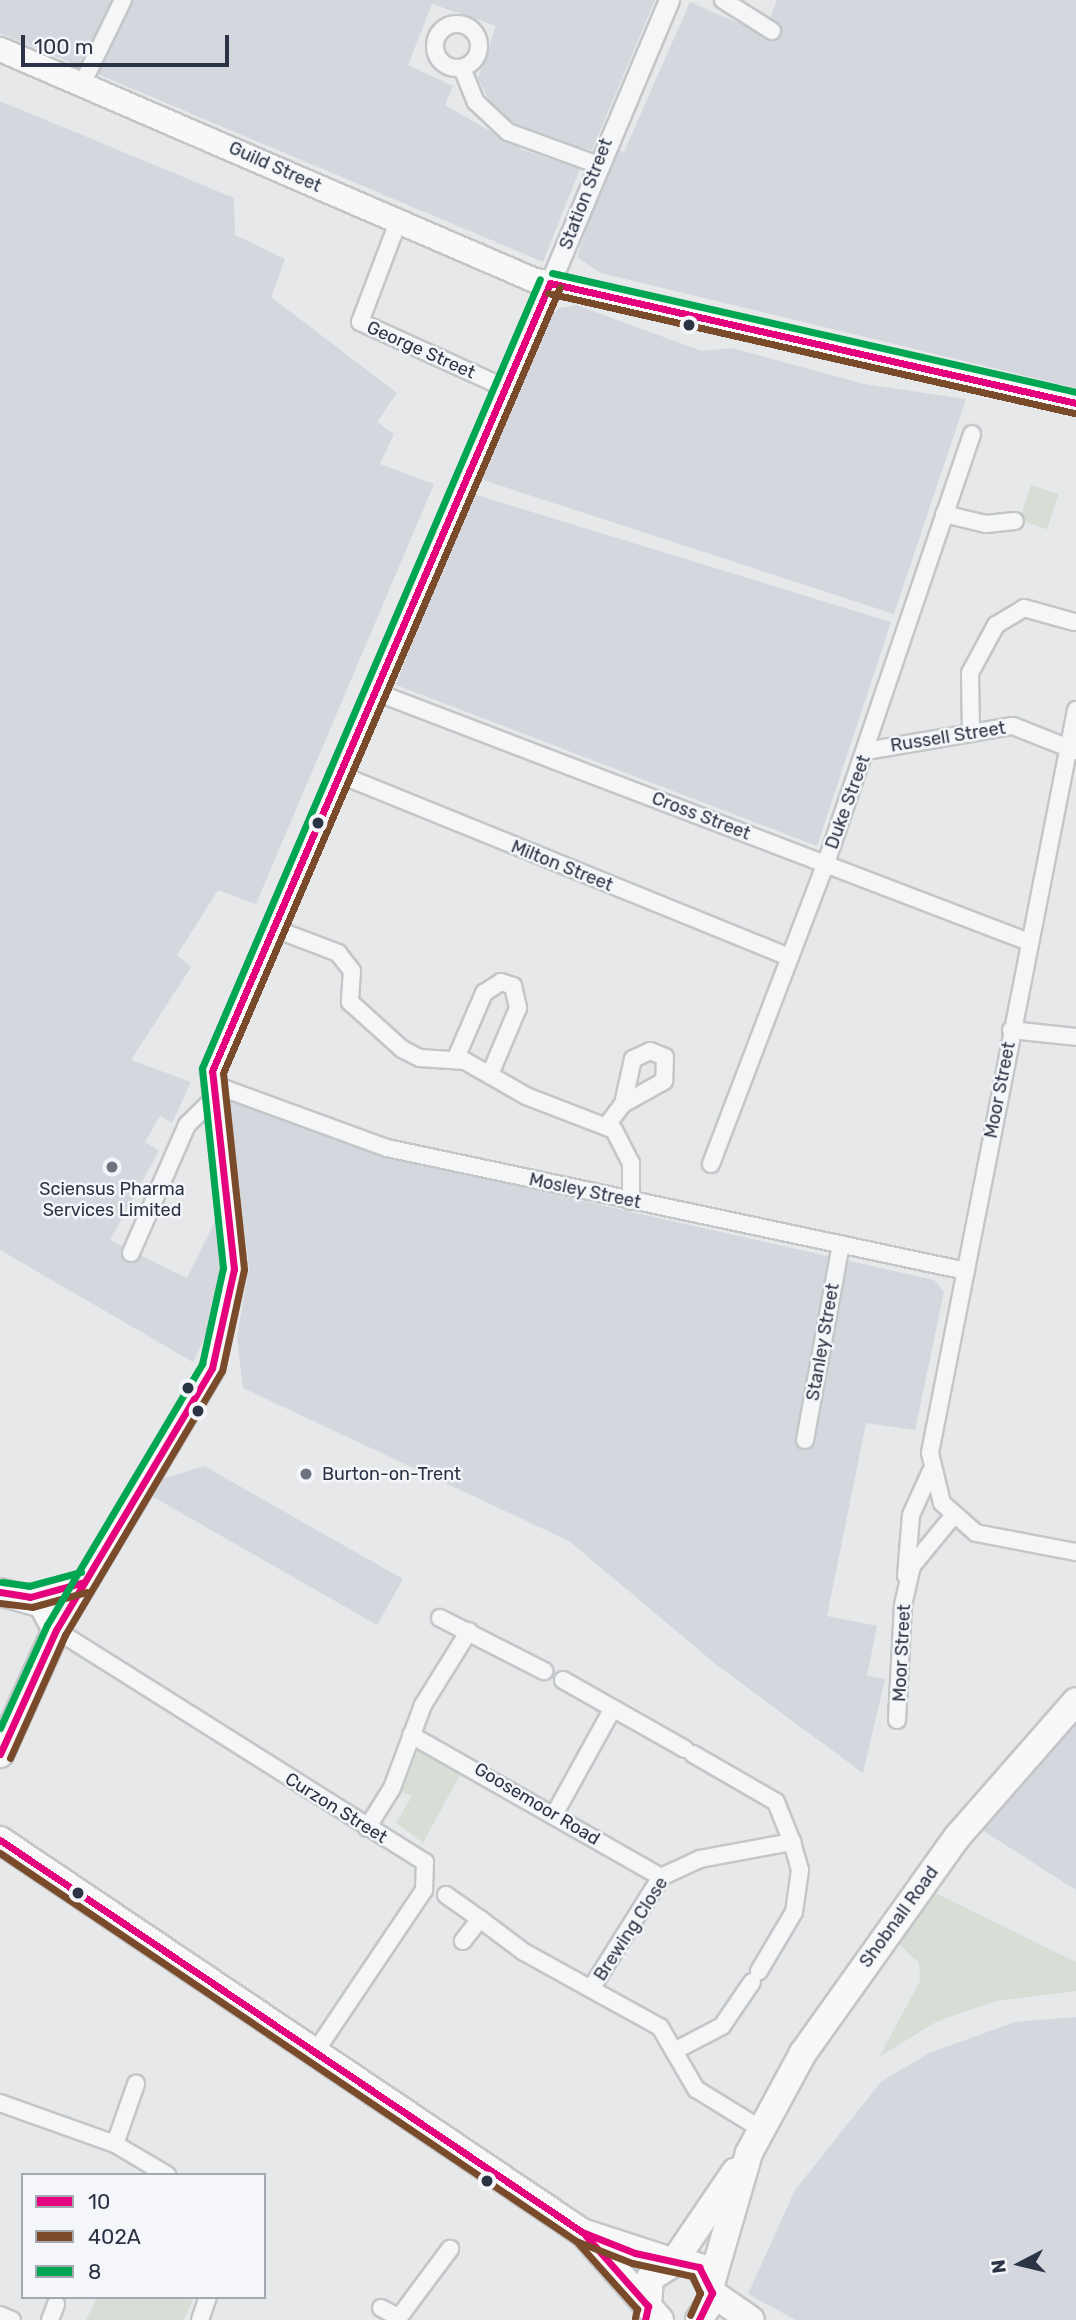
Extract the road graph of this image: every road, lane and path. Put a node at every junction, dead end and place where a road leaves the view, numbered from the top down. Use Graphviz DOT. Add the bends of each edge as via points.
graph roads {
  1 [pos="123,0"];
  2 [pos="670,0"];
  3 [pos="723,0"];
  4 [pos="772,31"];
  5 [pos="0,49"];
  6 [pos="462,68"];
  7 [pos="84,80"];
  8 [pos="596,164"];
  9 [pos="398,222"];
  10 [pos="550,283"];
  11 [pos="503,387"];
  12 [pos="1076,403"];
  13 [pos="972,435"];
  14 [pos="944,514"];
  15 [pos="1015,521"];
  16 [pos="1074,622"];
  17 [pos="373,691"];
  18 [pos="1076,710"];
  19 [pos="971,731"];
  20 [pos="1072,749"];
  21 [pos="866,751"];
  22 [pos="337,773"];
  23 [pos="827,863"];
  24 [pos="270,927"];
  25 [pos="1029,942"];
  26 [pos="789,957"];
  27 [pos="1012,1030"];
  28 [pos="1076,1037"];
  29 [pos="456,1058"];
  30 [pos="491,1072"];
  31 [pos="213,1091"];
  32 [pos="623,1104"];
  33 [pos="607,1125"];
  34 [pos="711,1164"];
  35 [pos="631,1201"];
  36 [pos="842,1244"];
  37 [pos="131,1252"];
  38 [pos="966,1271"];
  39 [pos="806,1440"];
  40 [pos="931,1471"];
  41 [pos="953,1516"];
  42 [pos="1074,1559"];
  43 [pos="84,1582"];
  44 [pos="907,1585"];
  45 [pos="0,1592"];
  46 [pos="30,1597"];
  47 [pos="440,1618"];
  48 [pos="56,1630"];
  49 [pos="469,1631"];
  50 [pos="544,1671"];
  51 [pos="563,1680"];
  52 [pos="612,1710"];
  53 [pos="1068,1710"];
  54 [pos="897,1720"];
  55 [pos="411,1735"];
  56 [pos="0,1754"];
  57 [pos="554,1815"];
  58 [pos="367,1828"];
  59 [pos="0,1842"];
  60 [pos="792,1842"];
  61 [pos="661,1877"];
  62 [pos="446,1895"];
  63 [pos="480,1919"];
  64 [pos="463,1941"];
  65 [pos="592,1987"];
  66 [pos="678,2049"];
  67 [pos="313,2055"];
  68 [pos="136,2084"];
  69 [pos="0,2103"];
  70 [pos="761,2129"];
  71 [pos="115,2144"];
  72 [pos="749,2153"];
  73 [pos="164,2173"];
  74 [pos="582,2232"];
  75 [pos="450,2249"];
  76 [pos="673,2261"];
  77 [pos="712,2289"];
  78 [pos="207,2299"];
  79 [pos="56,2304"];
  80 [pos="381,2308"];
  81 [pos="651,2314"];
  82 [pos="0,2315"];
  83 [pos="398,2318"];
  84 [pos="749,2319"];
  85 [pos="12,2320"];
  86 [pos="50,2320"];
  87 [pos="200,2320"];
  88 [pos="699,2320"];
  1 -- 7 [label="street"];
  2 -- 8 [label="street, Station Street"];
  3 -- 4 [label="street"];
  5 -- 7 [label="main road, Guild Street"];
  6 -- 8 [label="street" via="476,102 508,132"];
  7 -- 9 [label="main road, Guild Street"];
  8 -- 10 [label="street, Station Street"];
  9 -- 10 [label="main road, Guild Street"];
  9 -- 11 [label="street, George Street" via="360,322"];
  10 -- 11 [label="main road, Station Street"];
  10 -- 12 [label="main road, Guild Street"];
  11 -- 17 [label="main road, Station Street"];
  13 -- 14 [label="street, Duke Street"];
  14 -- 15 [label="street" via="986,524"];
  14 -- 21 [label="street, Duke Street"];
  16 -- 19 [label="street" via="1024,608 996,625 970,673"];
  17 -- 22 [label="main road, Station Street"];
  17 -- 23 [label="street, Cross Street"];
  18 -- 20 [label="street, Moor Street"];
  19 -- 20 [label="street, Russell Street" via="1013,726"];
  19 -- 21 [label="street, Russell Street"];
  20 -- 25 [label="street, Moor Street"];
  21 -- 23 [label="street, Duke Street"];
  22 -- 24 [label="main road, Station Street"];
  22 -- 26 [label="street, Milton Street"];
  23 -- 25 [label="street, Cross Street"];
  23 -- 26 [label="street, Duke Street"];
  24 -- 29 [label="street" via="338,953 352,971 350,1002 402,1049 420,1058"];
  24 -- 31 [label="main road, Station Street"];
  25 -- 27 [label="street, Moor Street"];
  26 -- 34 [label="street, Duke Street"];
  27 -- 28 [label="street"];
  27 -- 38 [label="street, Moor Street"];
  29 -- 30 [label="street"];
  29 -- 30 [label="street" via="484,993 501,982 513,986 518,1007"];
  30 -- 33 [label="street" via="526,1096"];
  31 -- 35 [label="street, Mosley Street" via="387,1148"];
  31 -- 37 [label="street, Station Street" via="187,1125"];
  31 -- 43 [label="main road" via="234,1269 216,1354 197,1398"];
  32 -- 33 [label="street"];
  33 -- 35 [label="street" via="631,1163"];
  35 -- 36 [label="street, Mosley Street"];
  36 -- 38 [label="street, Mosley Street"];
  36 -- 39 [label="street, Stanley Street"];
  38 -- 40 [label="street, Moor Street"];
  40 -- 41 [label="street"];
  40 -- 44 [label="street, Moor Street" via="918,1493 904,1552"];
  41 -- 42 [label="street" via="976,1533 1035,1545"];
  41 -- 44 [label="street, Moor Street" via="923,1546"];
  43 -- 46 [label="main road"];
  43 -- 48 [label="main road"];
  44 -- 54 [label="street, Moor Street"];
  45 -- 46 [label="highway"];
  46 -- 48 [label="highway" via="48,1610"];
  47 -- 49 [label="street"];
  48 -- 56 [label="highway"];
  48 -- 58 [label="street, Curzon Street"];
  49 -- 50 [label="street"];
  49 -- 55 [label="street"];
  51 -- 52 [label="street"];
  52 -- 57 [label="street"];
  52 -- 60 [label="street" via="776,1802"];
  53 -- 70 [label="highway, Shobnall Road" via="958,1836 829,2017"];
  55 -- 57 [label="street, Goosemoor Road"];
  55 -- 58 [label="street" via="392,1788"];
  57 -- 61 [label="street, Goosemoor Road"];
  58 -- 67 [label="street, Curzon Street" via="425,1862 424,1890"];
  59 -- 67 [label="highway"];
  60 -- 61 [label="street, Brewing Close" via="700,1859"];
  60 -- 66 [label="street" via="800,1870 794,1912 756,1977 711,2035"];
  61 -- 65 [label="street, Brewing Close"];
  62 -- 63 [label="street"];
  63 -- 64 [label="street"];
  63 -- 65 [label="street" via="524,1952"];
  65 -- 66 [label="street" via="660,2027"];
  66 -- 70 [label="street" via="696,2089"];
  67 -- 74 [label="highway"];
  68 -- 71 [label="street"];
  69 -- 71 [label="street"];
  70 -- 72 [label="highway, Shobnall Road"];
  71 -- 73 [label="street"];
  72 -- 76 [label="highway, Shobnall Road"];
  72 -- 77 [label="highway, Shobnall Road"];
  74 -- 76 [label="highway"];
  74 -- 81 [label="highway"];
  75 -- 83 [label="street"];
  76 -- 77 [label="highway" via="699,2267"];
  76 -- 81 [label="highway, Shobnall Road" via="650,2278"];
  77 -- 84 [label="highway"];
  77 -- 88 [label="highway, Shobnall Road"];
  78 -- 87 [label="street"];
  79 -- 86 [label="street"];
  80 -- 83 [label="street"];
  82 -- 85 [label="street"];
}
